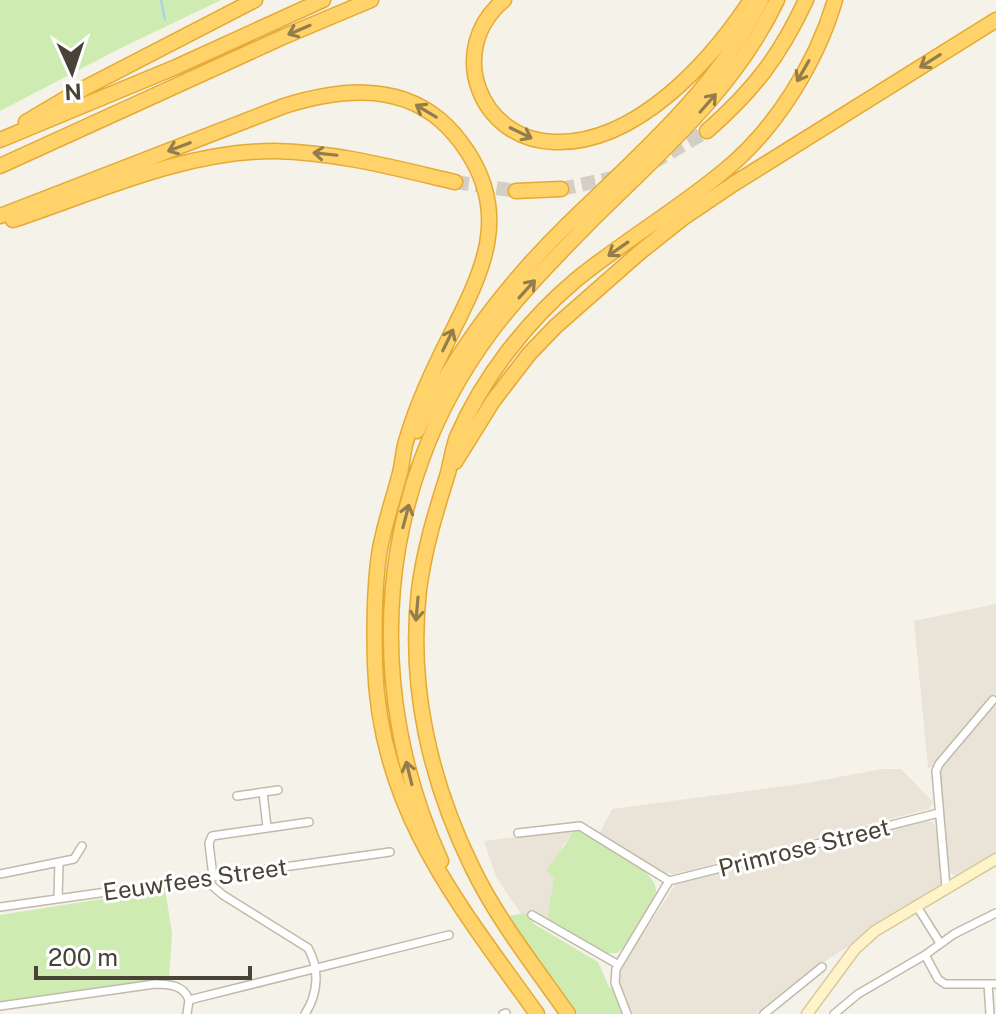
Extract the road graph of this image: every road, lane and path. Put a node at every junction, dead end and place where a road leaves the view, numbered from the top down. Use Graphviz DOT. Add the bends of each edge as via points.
graph roads {
  1 [pos="255,0"];
  2 [pos="323,0"];
  3 [pos="371,0"];
  4 [pos="504,0"];
  5 [pos="751,0"];
  6 [pos="761,0"];
  7 [pos="777,0"];
  8 [pos="806,0"];
  9 [pos="835,0"];
  10 [pos="996,20"];
  11 [pos="707,131"];
  12 [pos="0,138"];
  13 [pos="0,166"];
  14 [pos="455,182"];
  15 [pos="561,189"];
  16 [pos="516,191"];
  17 [pos="0,216"];
  18 [pos="0,225"];
  19 [pos="402,465"];
  20 [pos="448,471"];
  21 [pos="993,700"];
  22 [pos="278,790"];
  23 [pos="263,792"];
  24 [pos="237,796"];
  25 [pos="939,813"];
  26 [pos="309,822"];
  27 [pos="267,827"];
  28 [pos="518,833"];
  29 [pos="82,846"];
  30 [pos="390,852"];
  31 [pos="996,859"];
  32 [pos="59,862"];
  33 [pos="0,874"];
  34 [pos="225,875"];
  35 [pos="213,877"];
  36 [pos="203,878"];
  37 [pos="669,881"];
  38 [pos="946,887"];
  39 [pos="223,895"];
  40 [pos="58,898"];
  41 [pos="457,898"];
  42 [pos="916,905"];
  43 [pos="0,907"];
  44 [pos="996,913"];
  45 [pos="532,915"];
  46 [pos="449,935"];
  47 [pos="940,943"];
  48 [pos="925,955"];
  49 [pos="617,964"];
  50 [pos="822,967"];
  51 [pos="314,969"];
  52 [pos="992,984"];
  53 [pos="189,1000"];
  54 [pos="0,1006"];
  55 [pos="187,1014"];
  56 [pos="305,1014"];
  57 [pos="537,1014"];
  58 [pos="568,1014"];
  59 [pos="627,1014"];
  60 [pos="764,1014"];
  61 [pos="807,1014"];
  62 [pos="834,1014"];
  63 [pos="990,1014"];
  1 -- 12 [label="highway"];
  2 -- 12 [label="highway"];
  3 -- 13 [label="highway, one-way"];
  4 -- 5 [label="highway, one-way" via="488,16 478,39 478,90 506,125 527,137 553,142 594,137 657,103 701,66"];
  6 -- 19 [label="highway" via="695,97 500,298 445,377"];
  41 -- 7 [label="highway, one-way" via="414,793 391,663 396,554 426,451 490,334 539,276 709,102 757,39"];
  8 -- 11 [label="highway" via="752,89"];
  9 -- 20 [label="highway, one-way" via="807,66 743,154 577,279 508,351 462,428"];
  10 -- 20 [label="highway, one-way" via="735,183 639,253 529,354"];
  14 -- 18 [label="highway, one-way" via="336,155 247,153 196,160"];
  15 -- 16 [label="highway"];
  19 -- 17 [label="highway, one-way" via="417,408 476,284 490,226 486,190 476,164 432,113 377,93 309,98"];
  19 -- 41 [label="highway" via="379,553 378,702 401,798 418,837"];
  20 -- 58 [label="highway, one-way" via="422,573 416,633 427,744 473,869"];
  21 -- 25 [label="street" via="938,767"];
  22 -- 23 [label="street"];
  23 -- 24 [label="street"];
  23 -- 27 [label="street"];
  25 -- 37 [label="street, Primrose Street"];
  25 -- 38 [label="street"];
  26 -- 27 [label="street"];
  27 -- 35 [label="street" via="212,836"];
  28 -- 37 [label="street" via="580,826"];
  29 -- 32 [label="street" via="77,857"];
  30 -- 34 [label="street, Eeuwfees Street"];
  31 -- 38 [label="main road"];
  32 -- 33 [label="street"];
  32 -- 40 [label="street"];
  34 -- 35 [label="street, Eeuwfees Street"];
  34 -- 39 [label="street"];
  35 -- 36 [label="street, Eeuwfees Street"];
  36 -- 39 [label="street"];
  36 -- 40 [label="street, Eeuwfees Street"];
  37 -- 49 [label="street"];
  38 -- 42 [label="main road"];
  39 -- 51 [label="street" via="303,943"];
  40 -- 43 [label="street, Eeuwfees Street"];
  41 -- 57 [label="highway"];
  42 -- 47 [label="street"];
  42 -- 61 [label="main road" via="855,949"];
  44 -- 47 [label="street"];
  45 -- 49 [label="street"];
  46 -- 51 [label="street"];
  47 -- 48 [label="street"];
  48 -- 52 [label="street" via="945,984"];
  48 -- 62 [label="street"];
  49 -- 59 [label="street" via="615,983"];
  50 -- 60 [label="street"];
  51 -- 53 [label="street"];
  51 -- 56 [label="street" via="316,988"];
  52 -- 63 [label="street"];
  53 -- 54 [label="street" via="171,984 155,984"];
  53 -- 55 [label="street"];
}
